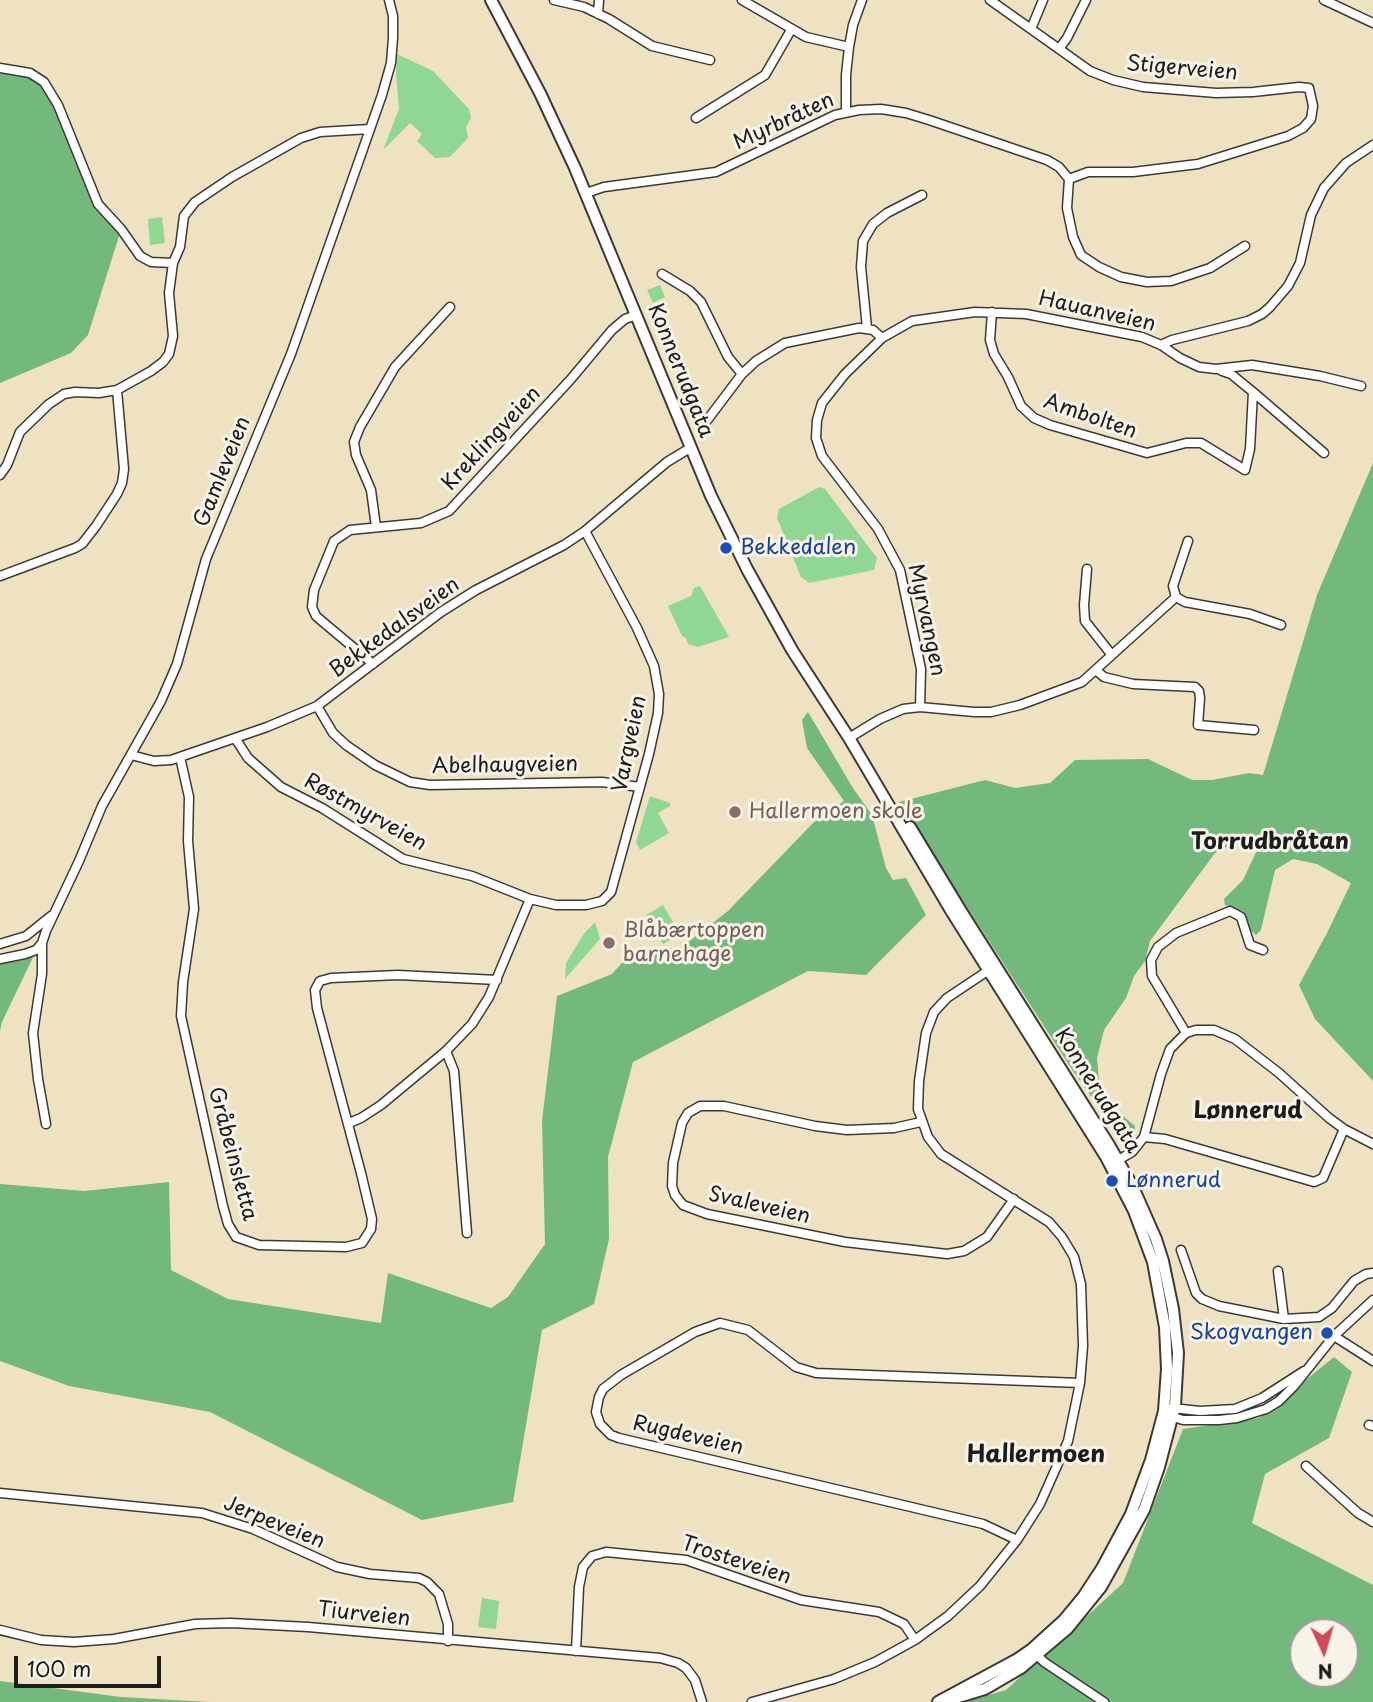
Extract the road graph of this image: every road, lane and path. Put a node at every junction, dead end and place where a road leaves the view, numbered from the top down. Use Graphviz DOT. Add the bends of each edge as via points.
graph roads {
  1 [pos="389,0"];
  2 [pos="554,0"];
  3 [pos="598,0"];
  4 [pos="742,0"];
  5 [pos="862,0"];
  6 [pos="990,0"];
  7 [pos="1043,0"];
  8 [pos="1086,0"];
  9 [pos="1324,0"];
  10 [pos="491,3"];
  11 [pos="598,13"];
  12 [pos="1373,23"];
  13 [pos="1031,29"];
  14 [pos="791,30"];
  15 [pos="849,47"];
  16 [pos="1059,49"];
  17 [pos="710,60"];
  18 [pos="0,68"];
  19 [pos="846,112"];
  20 [pos="696,118"];
  21 [pos="370,129"];
  22 [pos="1373,145"];
  23 [pos="1069,179"];
  24 [pos="586,193"];
  25 [pos="922,195"];
  26 [pos="1245,246"];
  27 [pos="173,263"];
  28 [pos="662,274"];
  29 [pos="450,307"];
  30 [pos="992,312"];
  31 [pos="636,315"];
  32 [pos="867,328"];
  33 [pos="882,338"];
  34 [pos="1161,345"];
  35 [pos="1216,369"];
  36 [pos="742,374"];
  37 [pos="1361,386"];
  38 [pos="117,390"];
  39 [pos="1254,392"];
  40 [pos="705,423"];
  41 [pos="690,447"];
  42 [pos="1324,453"];
  43 [pos="0,475"];
  44 [pos="376,527"];
  45 [pos="585,531"];
  46 [pos="1188,541"];
  47 [pos="1087,569"];
  48 [pos="0,576"];
  49 [pos="1176,597"];
  50 [pos="1281,625"];
  51 [pos="1111,654"];
  52 [pos="373,664"];
  53 [pos="1097,671"];
  54 [pos="317,706"];
  55 [pos="920,707"];
  56 [pos="1254,730"];
  57 [pos="235,737"];
  58 [pos="849,738"];
  59 [pos="131,755"];
  60 [pos="180,757"];
  61 [pos="640,787"];
  62 [pos="530,899"];
  63 [pos="53,914"];
  64 [pos="42,943"];
  65 [pos="0,944"];
  66 [pos="1263,950"];
  67 [pos="0,959"];
  68 [pos="992,968"];
  69 [pos="497,980"];
  70 [pos="1186,1033"];
  71 [pos="446,1051"];
  72 [pos="921,1122"];
  73 [pos="348,1123"];
  74 [pos="46,1124"];
  75 [pos="1344,1129"];
  76 [pos="1144,1137"];
  77 [pos="1373,1144"];
  78 [pos="1114,1162"];
  79 [pos="1014,1199"];
  80 [pos="467,1233"];
  81 [pos="1181,1250"];
  82 [pos="1278,1270"];
  83 [pos="1373,1273"];
  84 [pos="1373,1300"];
  85 [pos="1284,1320"];
  86 [pos="1334,1336"];
  87 [pos="1373,1361"];
  88 [pos="1304,1371"];
  89 [pos="1080,1382"];
  90 [pos="1175,1406"];
  91 [pos="1168,1415"];
  92 [pos="1306,1466"];
  93 [pos="0,1493"];
  94 [pos="1373,1522"];
  95 [pos="1017,1540"];
  96 [pos="0,1630"];
  97 [pos="915,1640"];
  98 [pos="448,1641"];
  99 [pos="576,1651"];
  100 [pos="1035,1652"];
  101 [pos="702,1702"];
  102 [pos="752,1702"];
  103 [pos="940,1702"];
  104 [pos="1104,1702"];
  1 -- 21 [label="street, Gamleveien" via="391,63"];
  2 -- 11 [label="street"];
  3 -- 11 [label="street"];
  4 -- 14 [label="street"];
  5 -- 15 [label="street"];
  6 -- 13 [label="street, Stigerveien"];
  7 -- 13 [label="street"];
  8 -- 16 [label="street"];
  9 -- 12 [label="street"];
  10 -- 24 [label="main road, Konnerudgata" via="540,93"];
  11 -- 17 [label="street" via="646,43"];
  13 -- 16 [label="street, Stigerveien"];
  14 -- 15 [label="street" via="816,41"];
  14 -- 20 [label="street" via="765,75"];
  15 -- 19 [label="street"];
  16 -- 23 [label="street, Stigerveien" via="1100,76 1143,87 1216,93 1309,88 1313,106 1311,119 1288,136 1198,164 1088,172"];
  18 -- 27 [label="street" via="30,73 44,82 58,105 98,205 140,256 151,262"];
  19 -- 23 [label="street, Myrbråten" via="881,110 929,120 1047,160"];
  19 -- 24 [label="street, Myrbråten" via="716,172"];
  21 -- 27 [label="street" via="308,135 223,183 188,209"];
  21 -- 59 [label="street, Gamleveien" via="291,354 206,559 177,664"];
  22 -- 34 [label="street, Hauanveien" via="1346,163 1324,188 1311,215 1300,262 1270,307 1248,321"];
  23 -- 26 [label="street" via="1067,208 1077,248 1088,261 1121,277 1171,281 1210,268"];
  24 -- 31 [label="main road, Konnerudgata"];
  25 -- 32 [label="street" via="887,213 863,240"];
  27 -- 38 [label="street" via="169,354 151,371"];
  28 -- 36 [label="street" via="701,302 727,357"];
  29 -- 44 [label="street" via="395,368 354,442 371,490"];
  30 -- 33 [label="street, Hauanveien" via="912,321"];
  30 -- 34 [label="street, Hauanveien" via="1097,327"];
  30 -- 39 [label="street, Ambolten" via="994,355 1021,406 1050,425 1147,453 1200,443 1245,470"];
  31 -- 41 [label="main road, Konnerudgata"];
  31 -- 44 [label="street, Kreklingveien" via="612,330 457,504 421,523"];
  32 -- 33 [label="street"];
  32 -- 36 [label="street" via="785,343"];
  33 -- 55 [label="street, Myrvangen" via="822,402 816,438 822,456 878,529 900,570 920,669"];
  34 -- 35 [label="street" via="1199,367"];
  35 -- 37 [label="street" via="1252,365"];
  35 -- 39 [label="street"];
  36 -- 40 [label="street"];
  38 -- 43 [label="street" via="64,394 49,404 20,432"];
  38 -- 48 [label="street" via="124,469 117,494 82,544"];
  39 -- 42 [label="street"];
  41 -- 45 [label="street, Bekkedalsveien"];
  41 -- 58 [label="main road, Konnerudgata" via="753,582"];
  44 -- 52 [label="street, Kreklingveien" via="350,530 334,541 312,603 316,616"];
  45 -- 52 [label="street, Bekkedalsveien" via="476,590"];
  45 -- 61 [label="street, Vargveien" via="642,639 658,683 658,713"];
  46 -- 49 [label="street" via="1173,586"];
  47 -- 51 [label="street" via="1085,621"];
  49 -- 50 [label="street"];
  49 -- 51 [label="street"];
  51 -- 53 [label="street"];
  52 -- 54 [label="street, Bekkedalsveien"];
  53 -- 55 [label="street" via="1082,682 1002,710"];
  53 -- 56 [label="street" via="1124,682 1195,687 1200,698 1198,725"];
  54 -- 57 [label="street, Bekkedalsveien"];
  54 -- 61 [label="street, Abelhaugveien" via="346,745 410,782 595,782"];
  55 -- 58 [label="street" via="891,713"];
  57 -- 60 [label="street, Bekkedalsveien"];
  57 -- 62 [label="street, Røstmyrveien" via="248,758 281,787 403,859 472,876"];
  58 -- 68 [label="main road, Konnerudgata"];
  59 -- 60 [label="street, Bekkedalsveien" via="154,761"];
  59 -- 63 [label="street, Gamleveien" via="102,806"];
  60 -- 73 [label="street, Gråbeinsletta" via="189,797 194,909 181,1016 223,1206 236,1237 259,1245 346,1247 362,1243 372,1219"];
  61 -- 62 [label="street, Vargveien" via="607,897 594,904 571,906"];
  62 -- 69 [label="street"];
  63 -- 64 [label="street, Gamleveien"];
  63 -- 65 [label="street" via="26,936"];
  64 -- 67 [label="street" via="36,950"];
  64 -- 74 [label="street, Gamleveien" via="33,1034"];
  66 -- 70 [label="street" via="1250,945 1235,912 1192,925 1164,941 1153,954 1151,971"];
  68 -- 72 [label="street" via="947,998 929,1022 919,1081"];
  68 -- 78 [label="main road, Konnerudgata"];
  69 -- 71 [label="street" via="472,1024"];
  69 -- 73 [label="street, Gråbeinsletta" via="398,975 320,981 315,990 317,1008"];
  70 -- 75 [label="street" via="1214,1030 1236,1039"];
  70 -- 76 [label="street" via="1170,1049"];
  71 -- 73 [label="street" via="371,1113"];
  71 -- 80 [label="street" via="454,1071"];
  72 -- 79 [label="street" via="941,1154"];
  72 -- 79 [label="street, Svaleveien" via="846,1130 724,1106 700,1106 682,1123 671,1178 674,1195 692,1209 751,1224 856,1244 947,1254 964,1251 987,1237"];
  75 -- 76 [label="street" via="1323,1178 1314,1182 1177,1142"];
  75 -- 77 [label="street"];
  76 -- 78 [label="street" via="1132,1152"];
  78 -- 90 [label="main road, Konnerudgata" via="1156,1239 1168,1281 1178,1353"];
  78 -- 91 [label="main road, Konnerudgata" via="1157,1281 1166,1339"];
  79 -- 89 [label="street" via="1049,1222 1069,1247 1078,1269 1084,1319"];
  81 -- 85 [label="street" via="1202,1299"];
  82 -- 85 [label="street"];
  83 -- 85 [label="street" via="1360,1276 1319,1317"];
  84 -- 86 [label="street"];
  86 -- 87 [label="street"];
  86 -- 88 [label="street"];
  88 -- 90 [label="street" via="1235,1409 1200,1411"];
  88 -- 91 [label="street" via="1279,1401 1253,1414 1219,1420"];
  89 -- 95 [label="street" via="1063,1453 1040,1504"];
  89 -- 95 [label="street, Rugdeveien" via="816,1373 796,1367 748,1330 720,1323 695,1332 621,1375 599,1396 596,1412 600,1424 619,1438 983,1524"];
  90 -- 91 [label="main road, Konnerudgata"];
  91 -- 100 [label="main road, Konnerudgata" via="1149,1497 1118,1559 1084,1610"];
  92 -- 94 [label="street"];
  93 -- 98 [label="street, Jerpeveien" via="202,1513 253,1529 337,1567 419,1578 439,1594"];
  95 -- 97 [label="street" via="980,1586"];
  96 -- 98 [label="street, Tiurveien" via="67,1642 114,1639 183,1625 231,1623"];
  97 -- 99 [label="street, Trosteveien" via="904,1624 879,1612 801,1600 686,1560 606,1552 592,1556 583,1567"];
  97 -- 102 [label="street" via="844,1675"];
  98 -- 99 [label="street, Tiurveien"];
  99 -- 101 [label="street, Tiurveien" via="678,1663 691,1674"];
  100 -- 103 [label="main road, Konnerudgata" via="985,1689"];
  100 -- 104 [label="street"];
}
